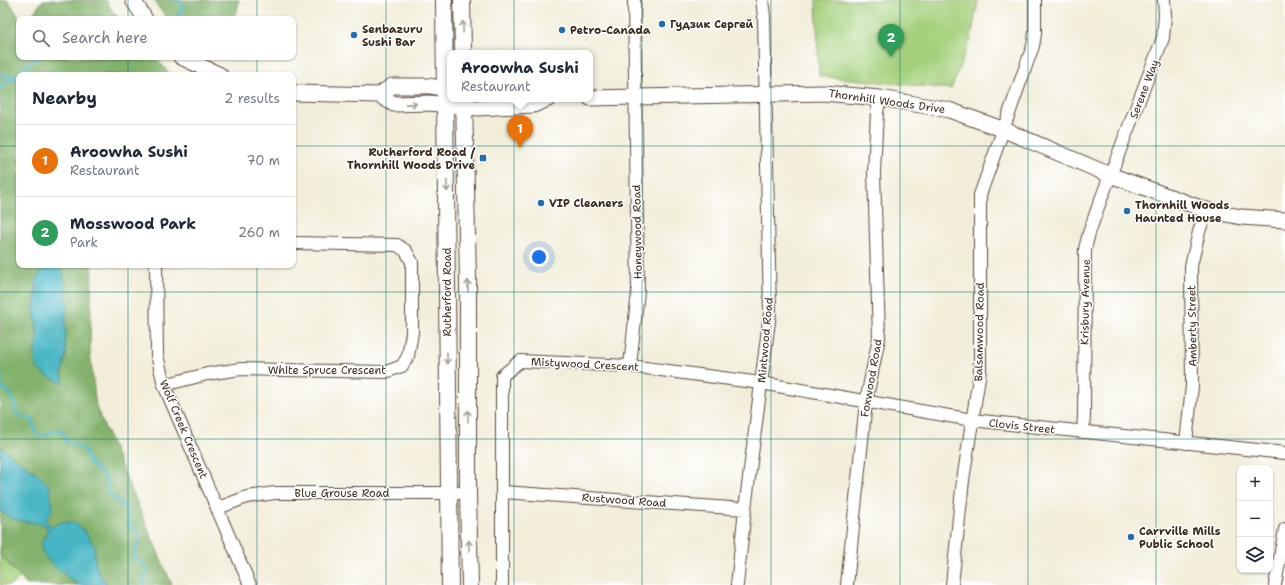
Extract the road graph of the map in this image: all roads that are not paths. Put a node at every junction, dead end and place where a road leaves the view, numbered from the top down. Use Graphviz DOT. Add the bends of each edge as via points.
graph roads {
  1 [pos="133,0"];
  2 [pos="444,0"];
  3 [pos="462,0"];
  4 [pos="634,0"];
  5 [pos="762,0"];
  6 [pos="1035,0"];
  7 [pos="1164,0"];
  8 [pos="144,16"];
  9 [pos="463,50"];
  10 [pos="186,60"];
  11 [pos="208,72"];
  12 [pos="447,89"];
  13 [pos="296,93"];
  14 [pos="766,94"];
  15 [pos="379,95"];
  16 [pos="593,98"];
  17 [pos="635,98"];
  18 [pos="880,98"];
  19 [pos="541,102"];
  20 [pos="464,103"];
  21 [pos="445,105"];
  22 [pos="1002,130"];
  23 [pos="1110,175"];
  24 [pos="1206,210"];
  25 [pos="1285,220"];
  26 [pos="296,243"];
  27 [pos="156,268"];
  28 [pos="630,366"];
  29 [pos="761,383"];
  30 [pos="164,385"];
  31 [pos="866,402"];
  32 [pos="972,420"];
  33 [pos="1082,432"];
  34 [pos="1186,443"];
  35 [pos="1285,453"];
  36 [pos="503,492"];
  37 [pos="448,493"];
  38 [pos="468,493"];
  39 [pos="218,508"];
  40 [pos="745,509"];
  41 [pos="1285,529"];
  42 [pos="250,585"];
  43 [pos="450,585"];
  44 [pos="470,585"];
  45 [pos="502,585"];
  46 [pos="737,585"];
  47 [pos="846,585"];
  48 [pos="952,585"];
  49 [pos="1275,585"];
  1 -- 8 [label="street"];
  2 -- 12 [label="main road, Rutherford Road"];
  9 -- 3 [label="main road, one-way"];
  4 -- 17 [label="street, Honeywood Road"];
  5 -- 14 [label="street, Mintwood Road"];
  6 -- 22 [label="street, Balsamwood Road" via="1033,46"];
  7 -- 23 [label="street, Serene Way" via="1163,38"];
  10 -- 11 [label="street"];
  12 -- 15 [label="street" via="430,86 392,86"];
  12 -- 21 [label="main road, Rutherford Road"];
  13 -- 15 [label="street"];
  14 -- 17 [label="street, Thornhill Woods Drive"];
  14 -- 18 [label="street, Thornhill Woods Drive" via="823,93"];
  14 -- 29 [label="street, Mintwood Road" via="770,313"];
  15 -- 21 [label="street, one-way" via="394,104"];
  16 -- 17 [label="street, Thornhill Woods Drive"];
  17 -- 28 [label="street, Honeywood Road" via="638,291"];
  18 -- 22 [label="street, Thornhill Woods Drive" via="949,110"];
  18 -- 31 [label="street, Foxwood Road" via="874,172 879,338"];
  19 -- 20 [label="street" via="534,105 479,108"];
  20 -- 21 [label="street"];
  38 -- 20 [label="main road, Rutherford Road, one-way" via="468,279"];
  21 -- 37 [label="main road, Rutherford Road, one-way"];
  22 -- 23 [label="street, Thornhill Woods Drive"];
  22 -- 32 [label="street, Balsamwood Road" via="980,195 980,371"];
  23 -- 24 [label="street, Thornhill Woods Drive"];
  23 -- 33 [label="street, Krisbury Avenue" via="1089,233 1086,249"];
  24 -- 25 [label="street, Thornhill Woods Drive" via="1240,217"];
  24 -- 34 [label="street, Amberty Street" via="1191,266 1192,386"];
  26 -- 30 [label="street, White Spruce Crescent" via="397,245 406,251 412,262 412,333 408,356 402,366 386,372 241,369 207,374"];
  27 -- 30 [label="street, Wolf Creek Crescent" via="158,355"];
  28 -- 29 [label="street, Mistywood Crescent"];
  28 -- 36 [label="street, Mistywood Crescent" via="520,361 502,376"];
  29 -- 31 [label="street, Clovis Street"];
  29 -- 40 [label="street, Mintwood Road"];
  30 -- 39 [label="street, Wolf Creek Crescent"];
  31 -- 32 [label="street, Clovis Street"];
  31 -- 47 [label="street, Foxwood Road"];
  32 -- 33 [label="street, Clovis Street"];
  32 -- 48 [label="street, Balsamwood Road"];
  33 -- 34 [label="street, Clovis Street"];
  34 -- 35 [label="street, Clovis Street"];
  36 -- 40 [label="street, Rustwood Road"];
  36 -- 45 [label="street, Mistywood Crescent"];
  37 -- 38 [label="street, Blue Grouse Road"];
  37 -- 39 [label="street, Blue Grouse Road" via="275,493 247,497"];
  37 -- 43 [label="main road, Rutherford Road"];
  44 -- 38 [label="main road, Rutherford Road, one-way"];
  39 -- 42 [label="street, Wolf Creek Crescent"];
  40 -- 46 [label="street, Mintwood Road"];
  41 -- 49 [label="street"];
}
